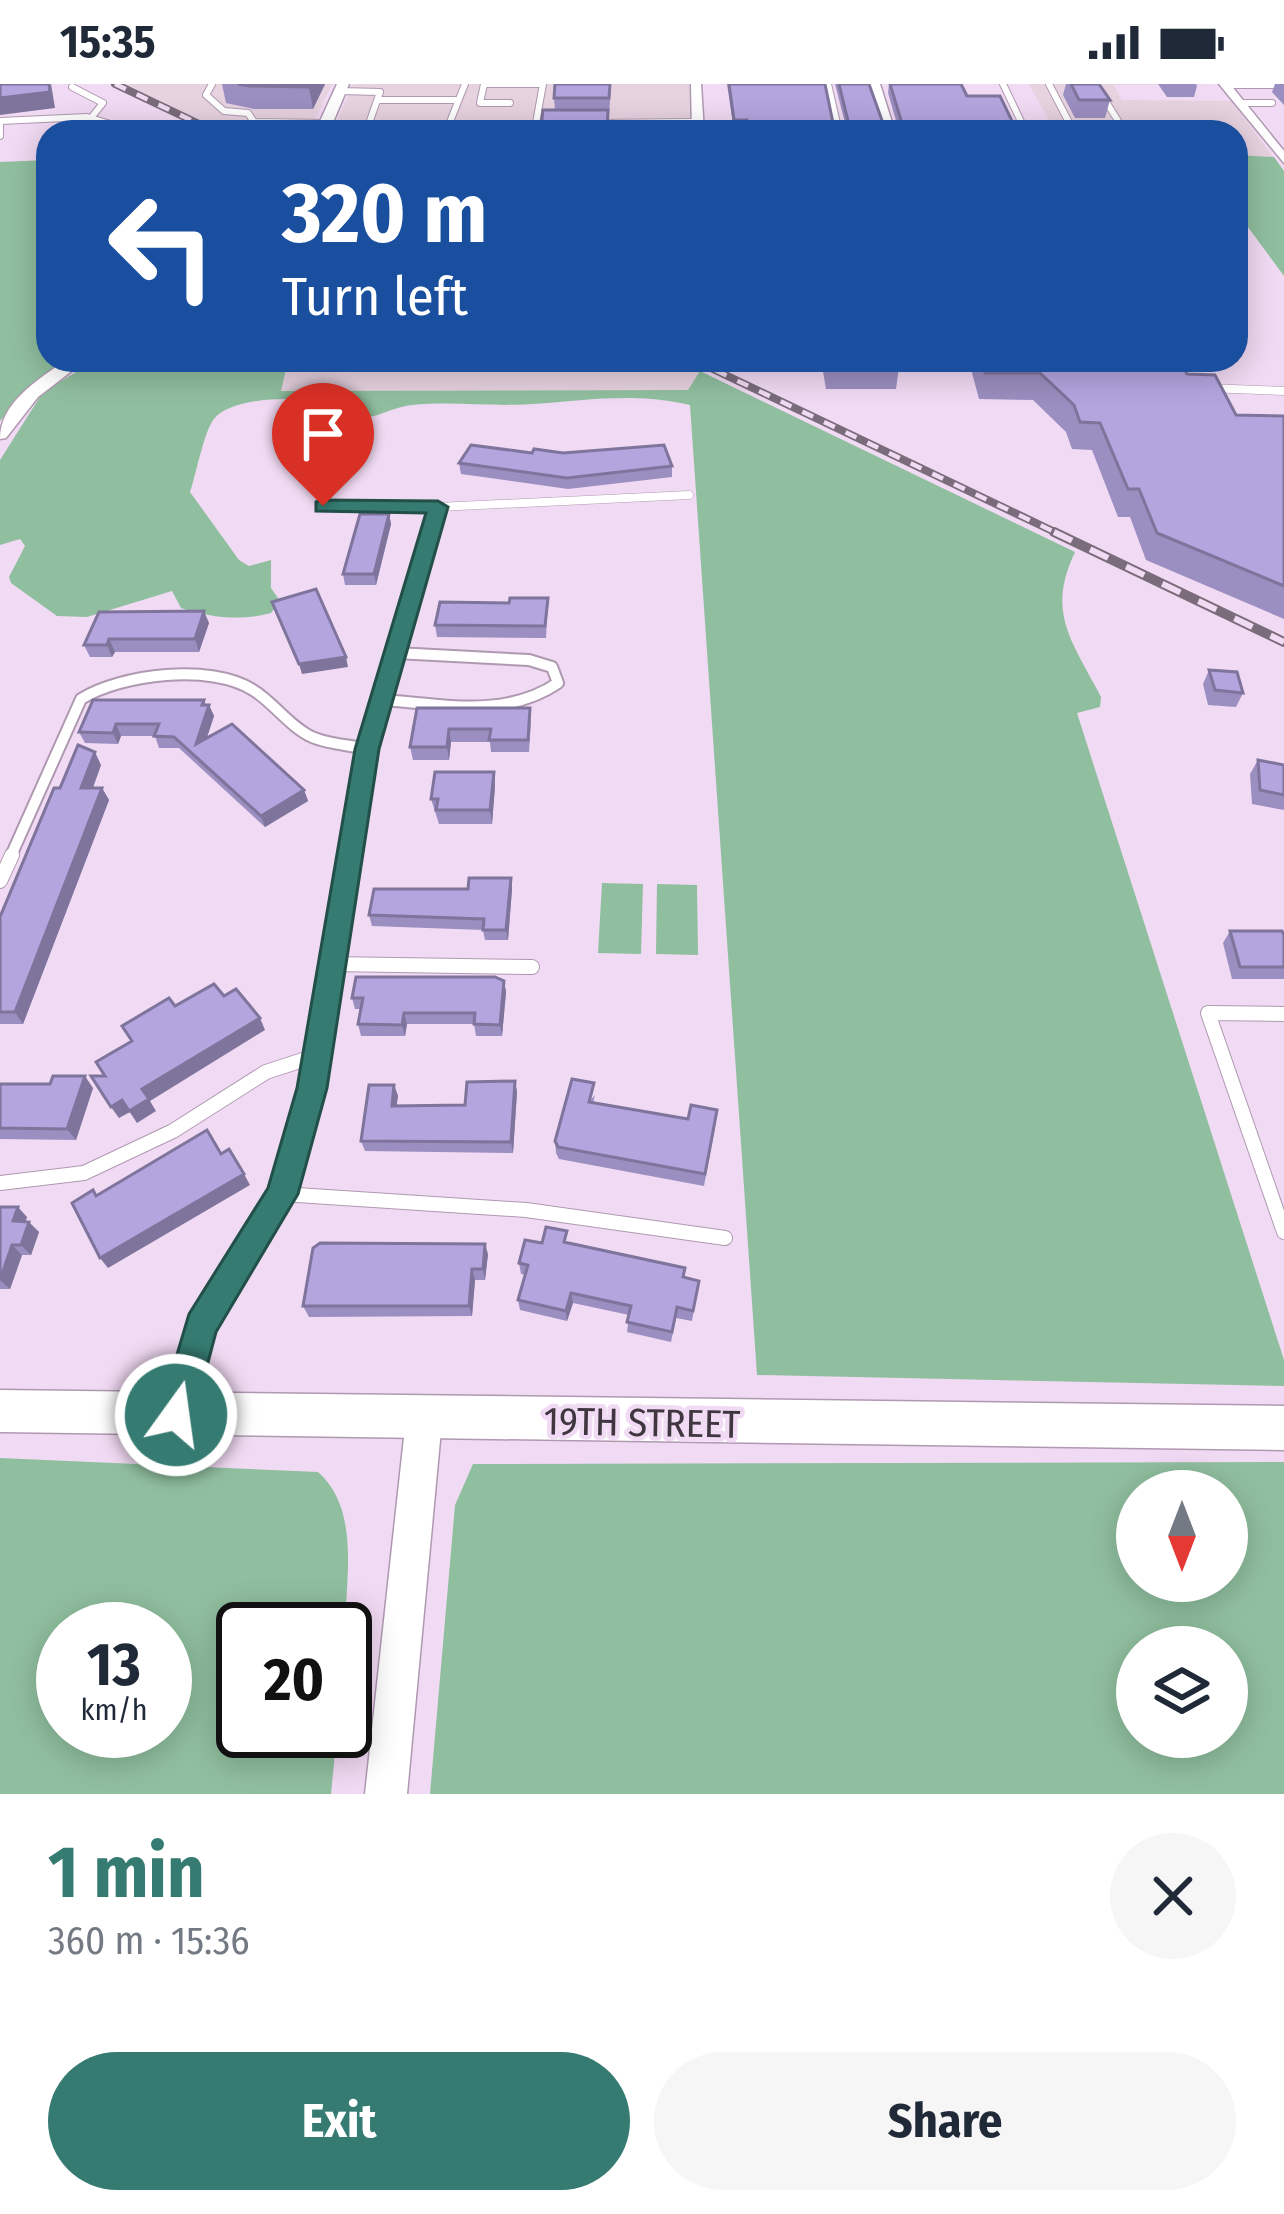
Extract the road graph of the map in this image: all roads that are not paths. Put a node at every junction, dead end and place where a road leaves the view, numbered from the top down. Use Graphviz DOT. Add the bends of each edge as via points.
graph roads {
  1 [pos="212,84"];
  2 [pos="465,84"];
  3 [pos="484,84"];
  4 [pos="543,84"];
  5 [pos="696,84"];
  6 [pos="828,84"];
  7 [pos="875,84"];
  8 [pos="1003,84"];
  9 [pos="1049,84"];
  10 [pos="1095,84"];
  11 [pos="1225,84"];
  12 [pos="1246,84"];
  13 [pos="1269,84"];
  14 [pos="1284,85"];
  15 [pos="72,87"];
  16 [pos="341,88"];
  17 [pos="1264,95"];
  18 [pos="378,100"];
  19 [pos="456,100"];
  20 [pos="510,103"];
  21 [pos="1239,103"];
  22 [pos="1272,103"];
  23 [pos="1282,113"];
  24 [pos="92,118"];
  25 [pos="55,120"];
  26 [pos="115,120"];
  27 [pos="253,120"];
  28 [pos="327,120"];
  29 [pos="371,120"];
  30 [pos="450,120"];
  31 [pos="537,120"];
  32 [pos="698,120"];
  33 [pos="836,120"];
  34 [pos="886,120"];
  35 [pos="1020,120"];
  36 [pos="1068,120"];
  37 [pos="1118,120"];
  38 [pos="36,121"];
  39 [pos="0,123"];
  40 [pos="0,136"];
  41 [pos="1284,159"];
  42 [pos="61,372"];
  43 [pos="1202,387"];
  44 [pos="1284,391"];
  45 [pos="0,434"];
  46 [pos="689,495"];
  47 [pos="323,506"];
  48 [pos="438,507"];
  49 [pos="396,653"];
  50 [pos="382,700"];
  51 [pos="367,749"];
  52 [pos="0,880"];
  53 [pos="330,964"];
  54 [pos="532,967"];
  55 [pos="1284,1014"];
  56 [pos="315,1056"];
  57 [pos="0,1183"];
  58 [pos="283,1194"];
  59 [pos="1284,1232"];
  60 [pos="725,1238"];
  61 [pos="0,1411"];
  62 [pos="176,1415"];
  63 [pos="424,1419"];
  64 [pos="1284,1428"];
  65 [pos="386,1794"];
  1 -- 27 [label="lane" via="206,94 224,111"];
  2 -- 19 [label="lane"];
  3 -- 4 [label="lane"];
  3 -- 20 [label="lane" via="480,103"];
  4 -- 31 [label="lane"];
  5 -- 32 [label="street"];
  6 -- 33 [label="lane"];
  7 -- 34 [label="street"];
  8 -- 35 [label="lane"];
  9 -- 36 [label="lane"];
  10 -- 37 [label="lane"];
  11 -- 12 [label="lane"];
  11 -- 21 [label="street"];
  12 -- 13 [label="lane"];
  13 -- 14 [label="lane"];
  15 -- 24 [label="lane" via="103,103"];
  16 -- 18 [label="lane" via="380,92"];
  16 -- 28 [label="street"];
  17 -- 22 [label="lane"];
  18 -- 19 [label="lane"];
  18 -- 29 [label="lane"];
  19 -- 30 [label="lane"];
  21 -- 22 [label="lane"];
  21 -- 41 [label="street"];
  22 -- 23 [label="lane"];
  24 -- 25 [label="lane"];
  24 -- 26 [label="lane"];
  38 -- 39 [label="lane"];
  39 -- 40 [label="lane"];
  42 -- 45 [label="street"];
  43 -- 44 [label="lane"];
  46 -- 48 [label="lane"];
  47 -- 48 [label="lane"];
  48 -- 49 [label="lane"];
  49 -- 50 [label="lane"];
  49 -- 50 [label="lane" via="529,660 552,667 558,683 515,706"];
  50 -- 51 [label="lane"];
  51 -- 52 [label="lane" via="310,737 250,688 226,679 134,676 105,684 81,699"];
  51 -- 53 [label="lane"];
  53 -- 54 [label="lane"];
  53 -- 56 [label="lane"];
  55 -- 59 [label="lane" via="1208,1013"];
  56 -- 57 [label="lane" via="266,1072 173,1131 84,1173"];
  56 -- 58 [label="lane"];
  58 -- 60 [label="lane" via="526,1210"];
  58 -- 62 [label="lane" via="201,1326"];
  61 -- 62 [label="main road, 19TH STREET"];
  62 -- 63 [label="main road, 19TH STREET"];
  63 -- 64 [label="main road, 19TH STREET"];
  63 -- 65 [label="street"];
}
